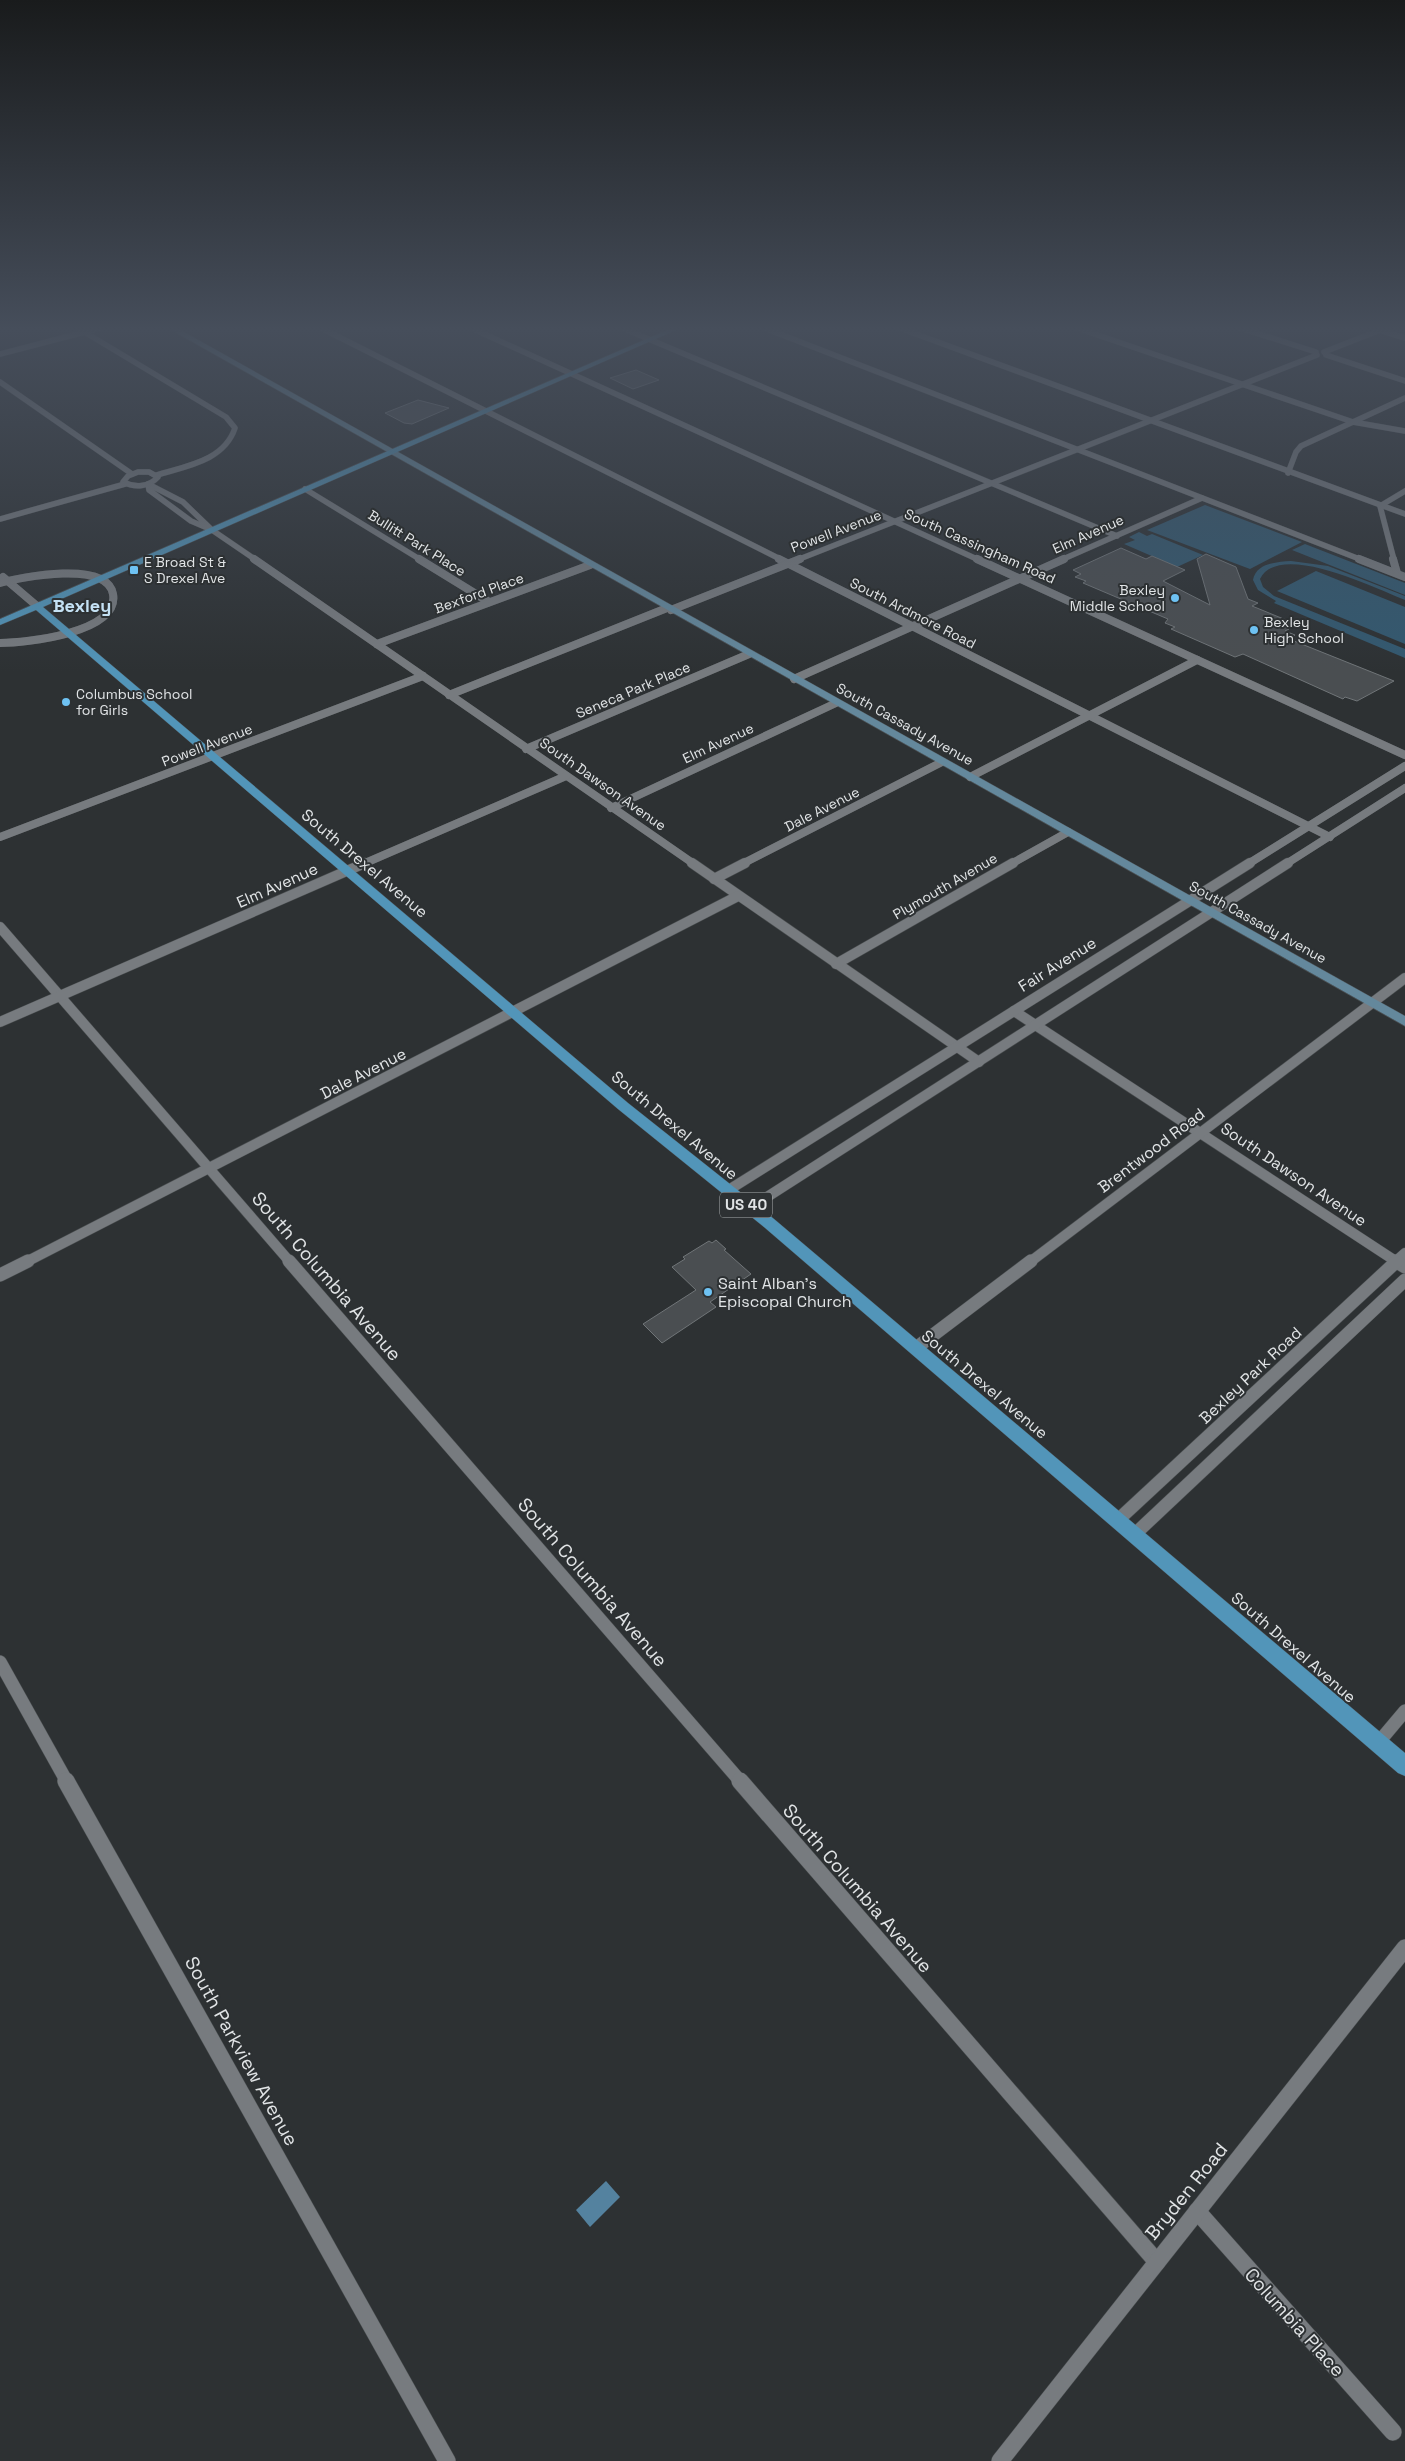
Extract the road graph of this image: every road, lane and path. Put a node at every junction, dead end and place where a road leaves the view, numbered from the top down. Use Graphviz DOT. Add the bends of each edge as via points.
graph roads {
  1 [pos="86,442"];
  2 [pos="229,442"];
  3 [pos="372,442"];
  4 [pos="414,442"];
  5 [pos="544,442"];
  6 [pos="719,442"];
  7 [pos="892,442"];
  8 [pos="1057,442"];
  9 [pos="1099,442"];
  10 [pos="1204,442"];
  11 [pos="1311,442"];
  12 [pos="1078,450"];
  13 [pos="390,452"];
  14 [pos="1288,473"];
  15 [pos="132,474"];
  16 [pos="157,475"];
  17 [pos="126,484"];
  18 [pos="148,484"];
  19 [pos="992,484"];
  20 [pos="305,489"];
  21 [pos="1405,492"];
  22 [pos="1202,498"];
  23 [pos="1380,506"];
  24 [pos="1405,514"];
  25 [pos="0,520"];
  26 [pos="894,522"];
  27 [pos="212,530"];
  28 [pos="1117,536"];
  29 [pos="788,564"];
  30 [pos="590,565"];
  31 [pos="1396,573"];
  32 [pos="0,575"];
  33 [pos="1405,577"];
  34 [pos="1020,579"];
  35 [pos="98,580"];
  36 [pos="3,581"];
  37 [pos="489,602"];
  38 [pos="37,606"];
  39 [pos="669,609"];
  40 [pos="0,622"];
  41 [pos="912,627"];
  42 [pos="70,634"];
  43 [pos="0,643"];
  44 [pos="377,644"];
  45 [pos="749,654"];
  46 [pos="1197,660"];
  47 [pos="423,676"];
  48 [pos="794,679"];
  49 [pos="449,695"];
  50 [pos="836,703"];
  51 [pos="1089,716"];
  52 [pos="526,749"];
  53 [pos="1405,755"];
  54 [pos="213,756"];
  55 [pos="942,762"];
  56 [pos="1405,766"];
  57 [pos="566,776"];
  58 [pos="970,777"];
  59 [pos="1377,783"];
  60 [pos="1403,792"];
  61 [pos="611,808"];
  62 [pos="1308,826"];
  63 [pos="1068,832"];
  64 [pos="1330,836"];
  65 [pos="0,837"];
  66 [pos="348,871"];
  67 [pos="714,879"];
  68 [pos="738,896"];
  69 [pos="1190,900"];
  70 [pos="1211,912"];
  71 [pos="0,927"];
  72 [pos="836,964"];
  73 [pos="1405,978"];
  74 [pos="60,996"];
  75 [pos="1372,1003"];
  76 [pos="1014,1011"];
  77 [pos="514,1012"];
  78 [pos="0,1022"];
  79 [pos="1405,1022"];
  80 [pos="1036,1025"];
  81 [pos="957,1047"];
  82 [pos="979,1062"];
  83 [pos="1202,1132"];
  84 [pos="209,1168"];
  85 [pos="727,1191"];
  86 [pos="750,1208"];
  87 [pos="1402,1260"];
  88 [pos="0,1275"];
  89 [pos="1405,1280"];
  90 [pos="916,1348"];
  91 [pos="1118,1520"];
  92 [pos="1134,1534"];
  93 [pos="0,1662"];
  94 [pos="1405,1711"];
  95 [pos="1378,1743"];
  96 [pos="1404,1762"];
  97 [pos="1405,1948"];
  98 [pos="1197,2211"];
  99 [pos="1156,2262"];
  100 [pos="1393,2432"];
  101 [pos="447,2461"];
  102 [pos="1000,2461"];
  1 -- 15 [label="street"];
  2 -- 16 [label="street" via="218,452"];
  3 -- 13 [label="street, South Cassady Avenue"];
  4 -- 13 [label="main road"];
  5 -- 29 [label="street, South Ardmore Road"];
  6 -- 26 [label="street, South Cassingham Road"];
  7 -- 19 [label="street"];
  8 -- 12 [label="street"];
  9 -- 12 [label="street, Powell Avenue"];
  10 -- 14 [label="street"];
  11 -- 14 [label="street" via="1296,449"];
  12 -- 19 [label="street, Powell Avenue"];
  12 -- 22 [label="street"];
  13 -- 20 [label="main road"];
  13 -- 30 [label="street, South Cassady Avenue"];
  14 -- 23 [label="street"];
  15 -- 16 [label="street" via="149,472"];
  15 -- 17 [label="street" via="125,478 123,482"];
  16 -- 18 [label="street" via="157,479"];
  17 -- 18 [label="street"];
  17 -- 25 [label="street"];
  18 -- 27 [label="street, South Dawson Avenue" via="149,490 191,521"];
  19 -- 26 [label="street, Powell Avenue"];
  19 -- 28 [label="street"];
  20 -- 27 [label="main road"];
  20 -- 37 [label="street, Bullitt Park Place"];
  21 -- 23 [label="street"];
  22 -- 28 [label="street, Elm Avenue"];
  22 -- 31 [label="street"];
  23 -- 24 [label="street"];
  23 -- 31 [label="street"];
  26 -- 29 [label="street, Powell Avenue"];
  26 -- 34 [label="street, South Cassingham Road"];
  27 -- 35 [label="main road"];
  27 -- 44 [label="street, South Dawson Avenue"];
  28 -- 34 [label="street, Elm Avenue"];
  29 -- 39 [label="street, Powell Avenue"];
  29 -- 41 [label="street, South Ardmore Road"];
  30 -- 37 [label="street, Bexford Place"];
  30 -- 39 [label="street, South Cassady Avenue"];
  31 -- 33 [label="street"];
  32 -- 36 [label="street"];
  34 -- 41 [label="street, Elm Avenue"];
  34 -- 46 [label="street, South Cassingham Road"];
  35 -- 36 [label="street" via="80,574 57,573"];
  35 -- 38 [label="main road"];
  35 -- 42 [label="street" via="112,590 114,596 110,610 95,622"];
  36 -- 38 [label="street"];
  37 -- 44 [label="street, Bexford Place"];
  38 -- 40 [label="main road"];
  38 -- 42 [label="main road, South Drexel Avenue / US 40"];
  39 -- 45 [label="street, South Cassady Avenue"];
  39 -- 49 [label="street, Powell Avenue"];
  41 -- 48 [label="street, Elm Avenue"];
  41 -- 51 [label="street, South Ardmore Road"];
  42 -- 43 [label="street" via="29,643"];
  42 -- 54 [label="main road, South Drexel Avenue / US 40"];
  44 -- 47 [label="street, South Dawson Avenue"];
  45 -- 48 [label="street, South Cassady Avenue"];
  45 -- 52 [label="street, Seneca Park Place"];
  46 -- 51 [label="street"];
  46 -- 53 [label="street, South Cassingham Road"];
  47 -- 49 [label="street, South Dawson Avenue"];
  47 -- 54 [label="street, Powell Avenue"];
  48 -- 50 [label="street, South Cassady Avenue"];
  49 -- 52 [label="street, South Dawson Avenue"];
  50 -- 55 [label="street, South Cassady Avenue"];
  50 -- 61 [label="street, Elm Avenue"];
  51 -- 58 [label="street"];
  51 -- 62 [label="street, South Ardmore Road"];
  52 -- 57 [label="street, South Dawson Avenue"];
  54 -- 65 [label="street, Powell Avenue"];
  54 -- 66 [label="main road, South Drexel Avenue / US 40"];
  55 -- 58 [label="street, South Cassady Avenue"];
  55 -- 67 [label="street, Dale Avenue"];
  56 -- 59 [label="street, Fair Avenue"];
  57 -- 61 [label="street, South Dawson Avenue"];
  57 -- 66 [label="street, Elm Avenue"];
  58 -- 63 [label="street, South Cassady Avenue"];
  59 -- 60 [label="street"];
  59 -- 62 [label="street, Fair Avenue"];
  60 -- 64 [label="street"];
  61 -- 67 [label="street, South Dawson Avenue"];
  62 -- 64 [label="street, South Ardmore Road"];
  62 -- 69 [label="street, Fair Avenue"];
  63 -- 69 [label="street, South Cassady Avenue"];
  63 -- 72 [label="street, Plymouth Avenue"];
  64 -- 70 [label="street"];
  66 -- 74 [label="street, Elm Avenue"];
  66 -- 77 [label="main road, South Drexel Avenue / US 40"];
  67 -- 68 [label="street, South Dawson Avenue"];
  68 -- 72 [label="street, South Dawson Avenue"];
  68 -- 77 [label="street, Dale Avenue"];
  69 -- 70 [label="street, South Cassady Avenue"];
  69 -- 76 [label="street, Fair Avenue"];
  70 -- 75 [label="street, South Cassady Avenue"];
  70 -- 80 [label="street"];
  71 -- 74 [label="street, South Columbia Avenue"];
  72 -- 81 [label="street, South Dawson Avenue"];
  73 -- 75 [label="street, Brentwood Road"];
  74 -- 78 [label="street, Elm Avenue"];
  74 -- 84 [label="street, South Columbia Avenue"];
  75 -- 79 [label="street, South Cassady Avenue"];
  75 -- 83 [label="street, Brentwood Road"];
  76 -- 80 [label="street, South Dawson Avenue"];
  76 -- 81 [label="street, Fair Avenue"];
  77 -- 84 [label="street, Dale Avenue"];
  77 -- 85 [label="main road, South Drexel Avenue / US 40"];
  80 -- 82 [label="street"];
  80 -- 83 [label="street, South Dawson Avenue"];
  81 -- 82 [label="street, South Dawson Avenue"];
  81 -- 85 [label="street, Fair Avenue"];
  82 -- 86 [label="street"];
  83 -- 87 [label="street, South Dawson Avenue"];
  83 -- 90 [label="street, Brentwood Road"];
  84 -- 88 [label="street, Dale Avenue"];
  84 -- 99 [label="street, South Columbia Avenue"];
  85 -- 86 [label="main road, South Drexel Avenue / US 40"];
  86 -- 90 [label="main road, South Drexel Avenue / US 40"];
  87 -- 91 [label="street, Bexley Park Road"];
  89 -- 92 [label="street"];
  90 -- 91 [label="main road, South Drexel Avenue / US 40"];
  91 -- 92 [label="main road, South Drexel Avenue / US 40"];
  92 -- 95 [label="main road, South Drexel Avenue / US 40"];
  93 -- 101 [label="street, South Parkview Avenue"];
  94 -- 95 [label="street"];
  95 -- 96 [label="main road, South Drexel Avenue / US 40"];
  97 -- 98 [label="street, Bryden Road"];
  98 -- 99 [label="street, Bryden Road"];
  98 -- 100 [label="street, Columbia Place"];
  99 -- 102 [label="street, Bryden Road"];
}
